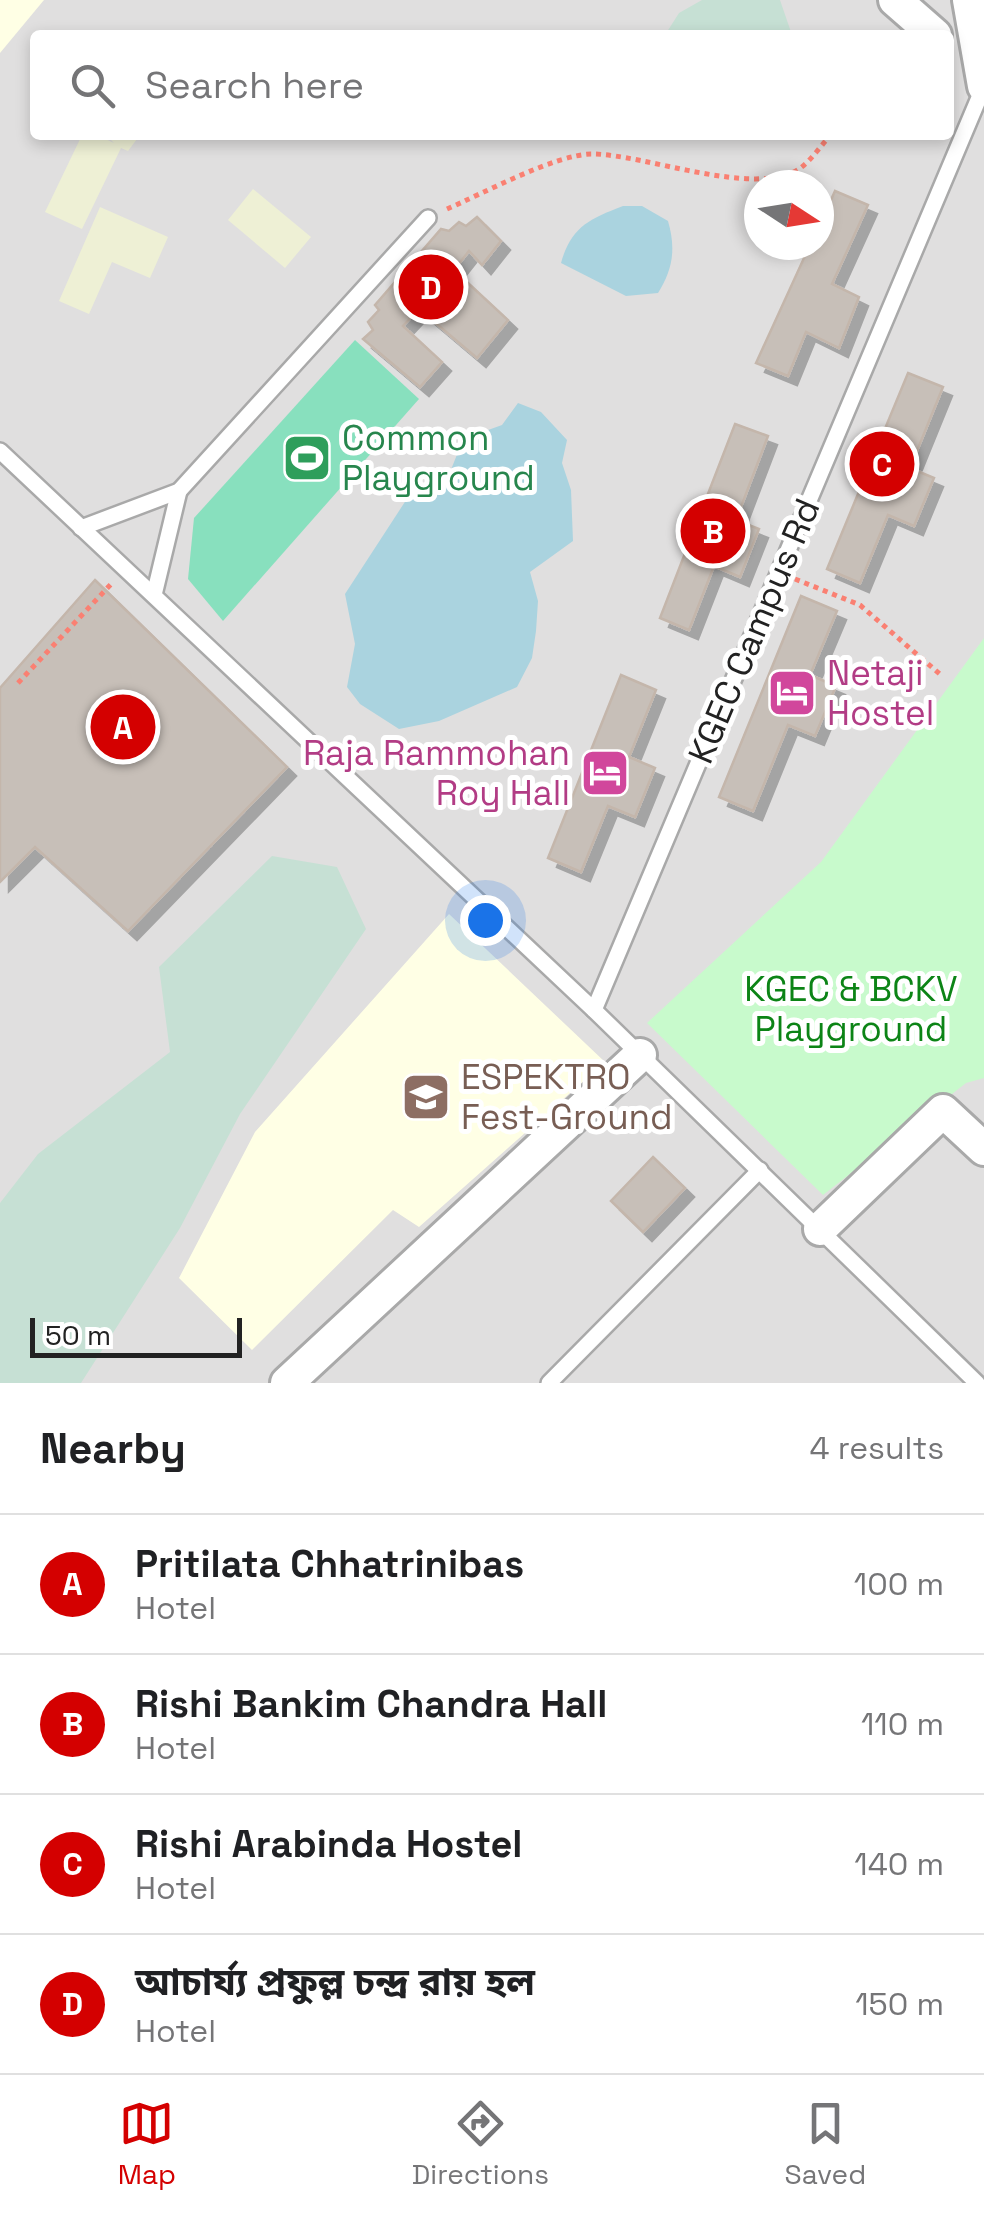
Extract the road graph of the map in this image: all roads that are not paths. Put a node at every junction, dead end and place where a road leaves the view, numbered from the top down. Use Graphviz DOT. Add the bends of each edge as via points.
graph roads {
  1 [pos="953,0"];
  2 [pos="969,0"];
  3 [pos="914,17"];
  4 [pos="954,55"];
  5 [pos="984,86"];
  6 [pos="428,218"];
  7 [pos="0,452"];
  8 [pos="179,490"];
  9 [pos="81,528"];
  10 [pos="154,595"];
  11 [pos="594,1010"];
  12 [pos="640,1055"];
  13 [pos="984,1149"];
  14 [pos="760,1170"];
  15 [pos="820,1229"];
  16 [pos="287,1383"];
  17 [pos="550,1383"];
  18 [pos="977,1383"];
  1 -- 3 [label="street"];
  2 -- 5 [label="street"];
  4 -- 5 [label="street"];
  5 -- 11 [label="lane, KGEC Campus Rd"];
  6 -- 8 [label="lane"];
  7 -- 9 [label="lane"];
  8 -- 9 [label="lane"];
  8 -- 10 [label="lane"];
  9 -- 10 [label="lane"];
  10 -- 11 [label="lane"];
  11 -- 12 [label="lane"];
  12 -- 14 [label="lane"];
  12 -- 16 [label="street"];
  13 -- 15 [label="street" via="944,1111"];
  14 -- 15 [label="lane"];
  14 -- 17 [label="lane"];
  15 -- 18 [label="lane"];
}
